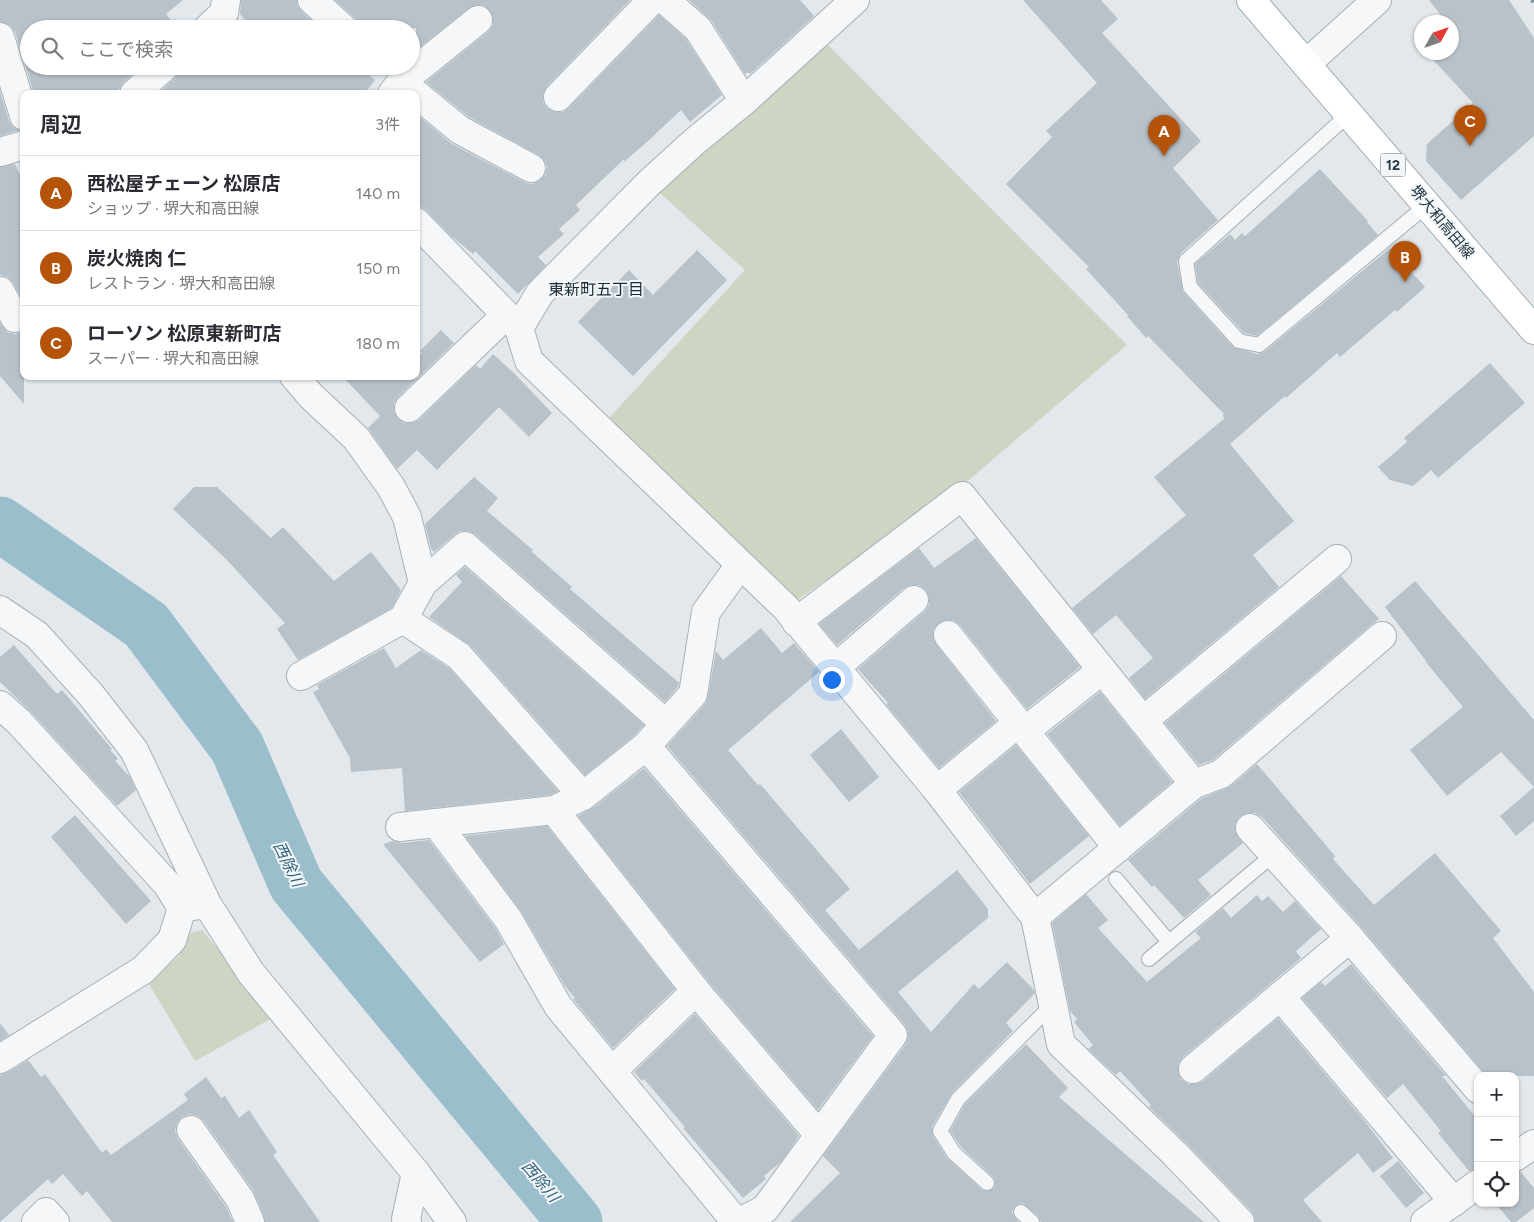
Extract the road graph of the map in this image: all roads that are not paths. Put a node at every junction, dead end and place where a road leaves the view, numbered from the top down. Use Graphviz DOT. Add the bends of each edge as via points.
graph roads {
  1 [pos="226,0"];
  2 [pos="312,0"];
  3 [pos="652,0"];
  4 [pos="665,0"];
  5 [pos="1251,0"];
  6 [pos="1377,0"];
  7 [pos="838,6"];
  8 [pos="217,20"];
  9 [pos="334,20"];
  10 [pos="478,20"];
  11 [pos="0,36"];
  12 [pos="1306,64"];
  13 [pos="420,70"];
  14 [pos="155,75"];
  15 [pos="415,75"];
  16 [pos="402,86"];
  17 [pos="138,90"];
  18 [pos="558,97"];
  19 [pos="420,100"];
  20 [pos="744,100"];
  21 [pos="20,103"];
  22 [pos="1349,114"];
  23 [pos="20,146"];
  24 [pos="0,152"];
  25 [pos="531,168"];
  26 [pos="1427,205"];
  27 [pos="420,226"];
  28 [pos="0,291"];
  29 [pos="15,318"];
  30 [pos="512,322"];
  31 [pos="1534,330"];
  32 [pos="297,380"];
  33 [pos="409,408"];
  34 [pos="1337,559"];
  35 [pos="740,565"];
  36 [pos="423,583"];
  37 [pos="914,600"];
  38 [pos="0,610"];
  39 [pos="403,619"];
  40 [pos="796,622"];
  41 [pos="948,635"];
  42 [pos="1382,636"];
  43 [pos="835,668"];
  44 [pos="1102,670"];
  45 [pos="301,676"];
  46 [pos="0,705"];
  47 [pos="1143,720"];
  48 [pos="666,724"];
  49 [pos="1022,727"];
  50 [pos="646,746"];
  51 [pos="1194,784"];
  52 [pos="937,790"];
  53 [pos="583,796"];
  54 [pos="554,810"];
  55 [pos="436,823"];
  56 [pos="400,827"];
  57 [pos="1250,828"];
  58 [pos="1118,848"];
  59 [pos="1274,854"];
  60 [pos="1116,879"];
  61 [pos="194,906"];
  62 [pos="1035,917"];
  63 [pos="1350,938"];
  64 [pos="1169,942"];
  65 [pos="1149,959"];
  66 [pos="696,991"];
  67 [pos="1280,996"];
  68 [pos="1053,1004"];
  69 [pos="0,1059"];
  70 [pos="1193,1069"];
  71 [pos="612,1071"];
  72 [pos="1474,1084"];
  73 [pos="191,1130"];
  74 [pos="819,1135"];
  75 [pos="416,1173"];
  76 [pos="987,1183"];
  77 [pos="1474,1187"];
  78 [pos="1454,1202"];
  79 [pos="1021,1212"];
  80 [pos="36,1222"];
  81 [pos="55,1222"];
  82 [pos="250,1222"];
  83 [pos="407,1222"];
  84 [pos="452,1222"];
  85 [pos="738,1222"];
  86 [pos="1032,1222"];
  87 [pos="1240,1222"];
  88 [pos="1425,1222"];
  1 -- 8 [label="street" via="224,13"];
  2 -- 9 [label="street"];
  3 -- 18 [label="street"];
  4 -- 20 [label="street" via="698,30"];
  5 -- 12 [label="main road, 堺大和高田線 / 12"];
  6 -- 12 [label="street"];
  7 -- 20 [label="street"];
  10 -- 13 [label="street"];
  11 -- 21 [label="street"];
  12 -- 22 [label="main road, 堺大和高田線 / 12"];
  14 -- 17 [label="street"];
  15 -- 16 [label="street"];
  19 -- 25 [label="street" via="460,130"];
  20 -- 30 [label="street" via="649,183"];
  22 -- 26 [label="main road, 堺大和高田線 / 12"];
  22 -- 26 [label="lane" via="1186,261 1190,287 1239,341 1259,345"];
  23 -- 24 [label="street"];
  26 -- 31 [label="main road, 堺大和高田線 / 12"];
  27 -- 30 [label="street"];
  28 -- 29 [label="street"];
  30 -- 33 [label="street"];
  30 -- 35 [label="street" via="529,361"];
  32 -- 36 [label="street" via="356,438 392,487 407,517"];
  34 -- 47 [label="street"];
  35 -- 40 [label="street" via="786,608"];
  35 -- 48 [label="street" via="706,612 693,694"];
  36 -- 39 [label="street"];
  36 -- 48 [label="street" via="466,546"];
  37 -- 43 [label="street"];
  38 -- 61 [label="street" via="37,635 91,694 134,750"];
  39 -- 45 [label="street"];
  39 -- 53 [label="street" via="458,656"];
  40 -- 43 [label="street"];
  40 -- 44 [label="street" via="962,496"];
  41 -- 49 [label="street"];
  42 -- 51 [label="street" via="1221,774"];
  43 -- 52 [label="street"];
  44 -- 47 [label="street"];
  44 -- 49 [label="street"];
  46 -- 61 [label="street" via="167,884"];
  47 -- 51 [label="street"];
  48 -- 50 [label="street"];
  49 -- 52 [label="street"];
  49 -- 58 [label="street"];
  50 -- 53 [label="street"];
  50 -- 74 [label="street" via="893,1034"];
  51 -- 58 [label="street"];
  52 -- 62 [label="street"];
  53 -- 54 [label="street"];
  54 -- 55 [label="street"];
  54 -- 66 [label="street"];
  55 -- 56 [label="street"];
  55 -- 71 [label="street" via="508,919 558,1006"];
  57 -- 59 [label="street"];
  58 -- 62 [label="street"];
  59 -- 63 [label="street"];
  59 -- 64 [label="lane"];
  60 -- 64 [label="lane"];
  61 -- 69 [label="street" via="172,940 143,970"];
  61 -- 75 [label="street"];
  62 -- 68 [label="street"];
  63 -- 67 [label="street"];
  63 -- 72 [label="street"];
  64 -- 65 [label="lane"];
  66 -- 71 [label="street"];
  66 -- 74 [label="street"];
  67 -- 70 [label="street"];
  67 -- 78 [label="street"];
  68 -- 76 [label="lane" via="958,1099 940,1131 954,1153"];
  68 -- 87 [label="street" via="1061,1044"];
  71 -- 85 [label="street"];
  73 -- 82 [label="street" via="240,1199"];
  74 -- 85 [label="street" via="765,1209"];
  75 -- 83 [label="street"];
  75 -- 84 [label="street"];
  77 -- 78 [label="street"];
  78 -- 88 [label="street"];
  79 -- 86 [label="lane"];
  80 -- 81 [label="street" via="46,1212"];
}
